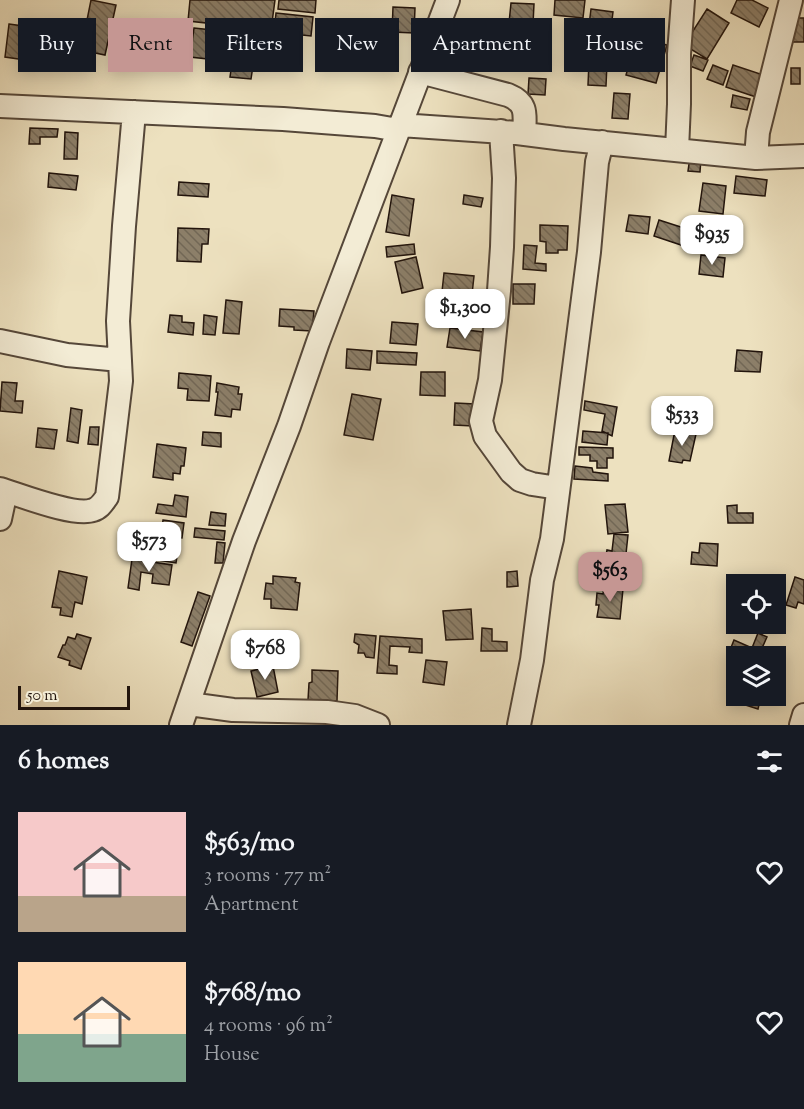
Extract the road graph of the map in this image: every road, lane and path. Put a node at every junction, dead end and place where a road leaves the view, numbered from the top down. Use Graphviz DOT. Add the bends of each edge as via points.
graph roads {
  1 [pos="448,0"];
  2 [pos="683,0"];
  3 [pos="791,0"];
  4 [pos="441,18"];
  5 [pos="420,72"];
  6 [pos="0,106"];
  7 [pos="134,112"];
  8 [pos="399,128"];
  9 [pos="512,133"];
  10 [pos="602,142"];
  11 [pos="677,150"];
  12 [pos="804,156"];
  13 [pos="756,158"];
  14 [pos="0,341"];
  15 [pos="120,360"];
  16 [pos="558,488"];
  17 [pos="3,490"];
  18 [pos="0,519"];
  19 [pos="189,704"];
  20 [pos="804,715"];
  21 [pos="518,724"];
  22 [pos="181,725"];
  23 [pos="378,725"];
  24 [pos="801,725"];
  1 -- 4 [label="street"];
  2 -- 11 [label="street"];
  3 -- 13 [label="street" via="758,132"];
  5 -- 8 [label="street"];
  5 -- 9 [label="street" via="517,98 524,111"];
  6 -- 7 [label="street"];
  7 -- 8 [label="street"];
  7 -- 15 [label="street" via="118,321"];
  8 -- 9 [label="street"];
  8 -- 19 [label="street" via="244,541"];
  9 -- 10 [label="street"];
  9 -- 16 [label="street" via="504,178 500,291 481,421 485,436 520,480"];
  10 -- 11 [label="street"];
  10 -- 16 [label="street"];
  11 -- 13 [label="street"];
  12 -- 13 [label="street"];
  14 -- 15 [label="street" via="67,355"];
  15 -- 17 [label="street" via="107,497 101,505 78,511"];
  16 -- 21 [label="street" via="532,660"];
  17 -- 18 [label="street"];
  19 -- 22 [label="street"];
  19 -- 23 [label="street" via="233,710 327,711"];
  20 -- 24 [label="street"];
}
